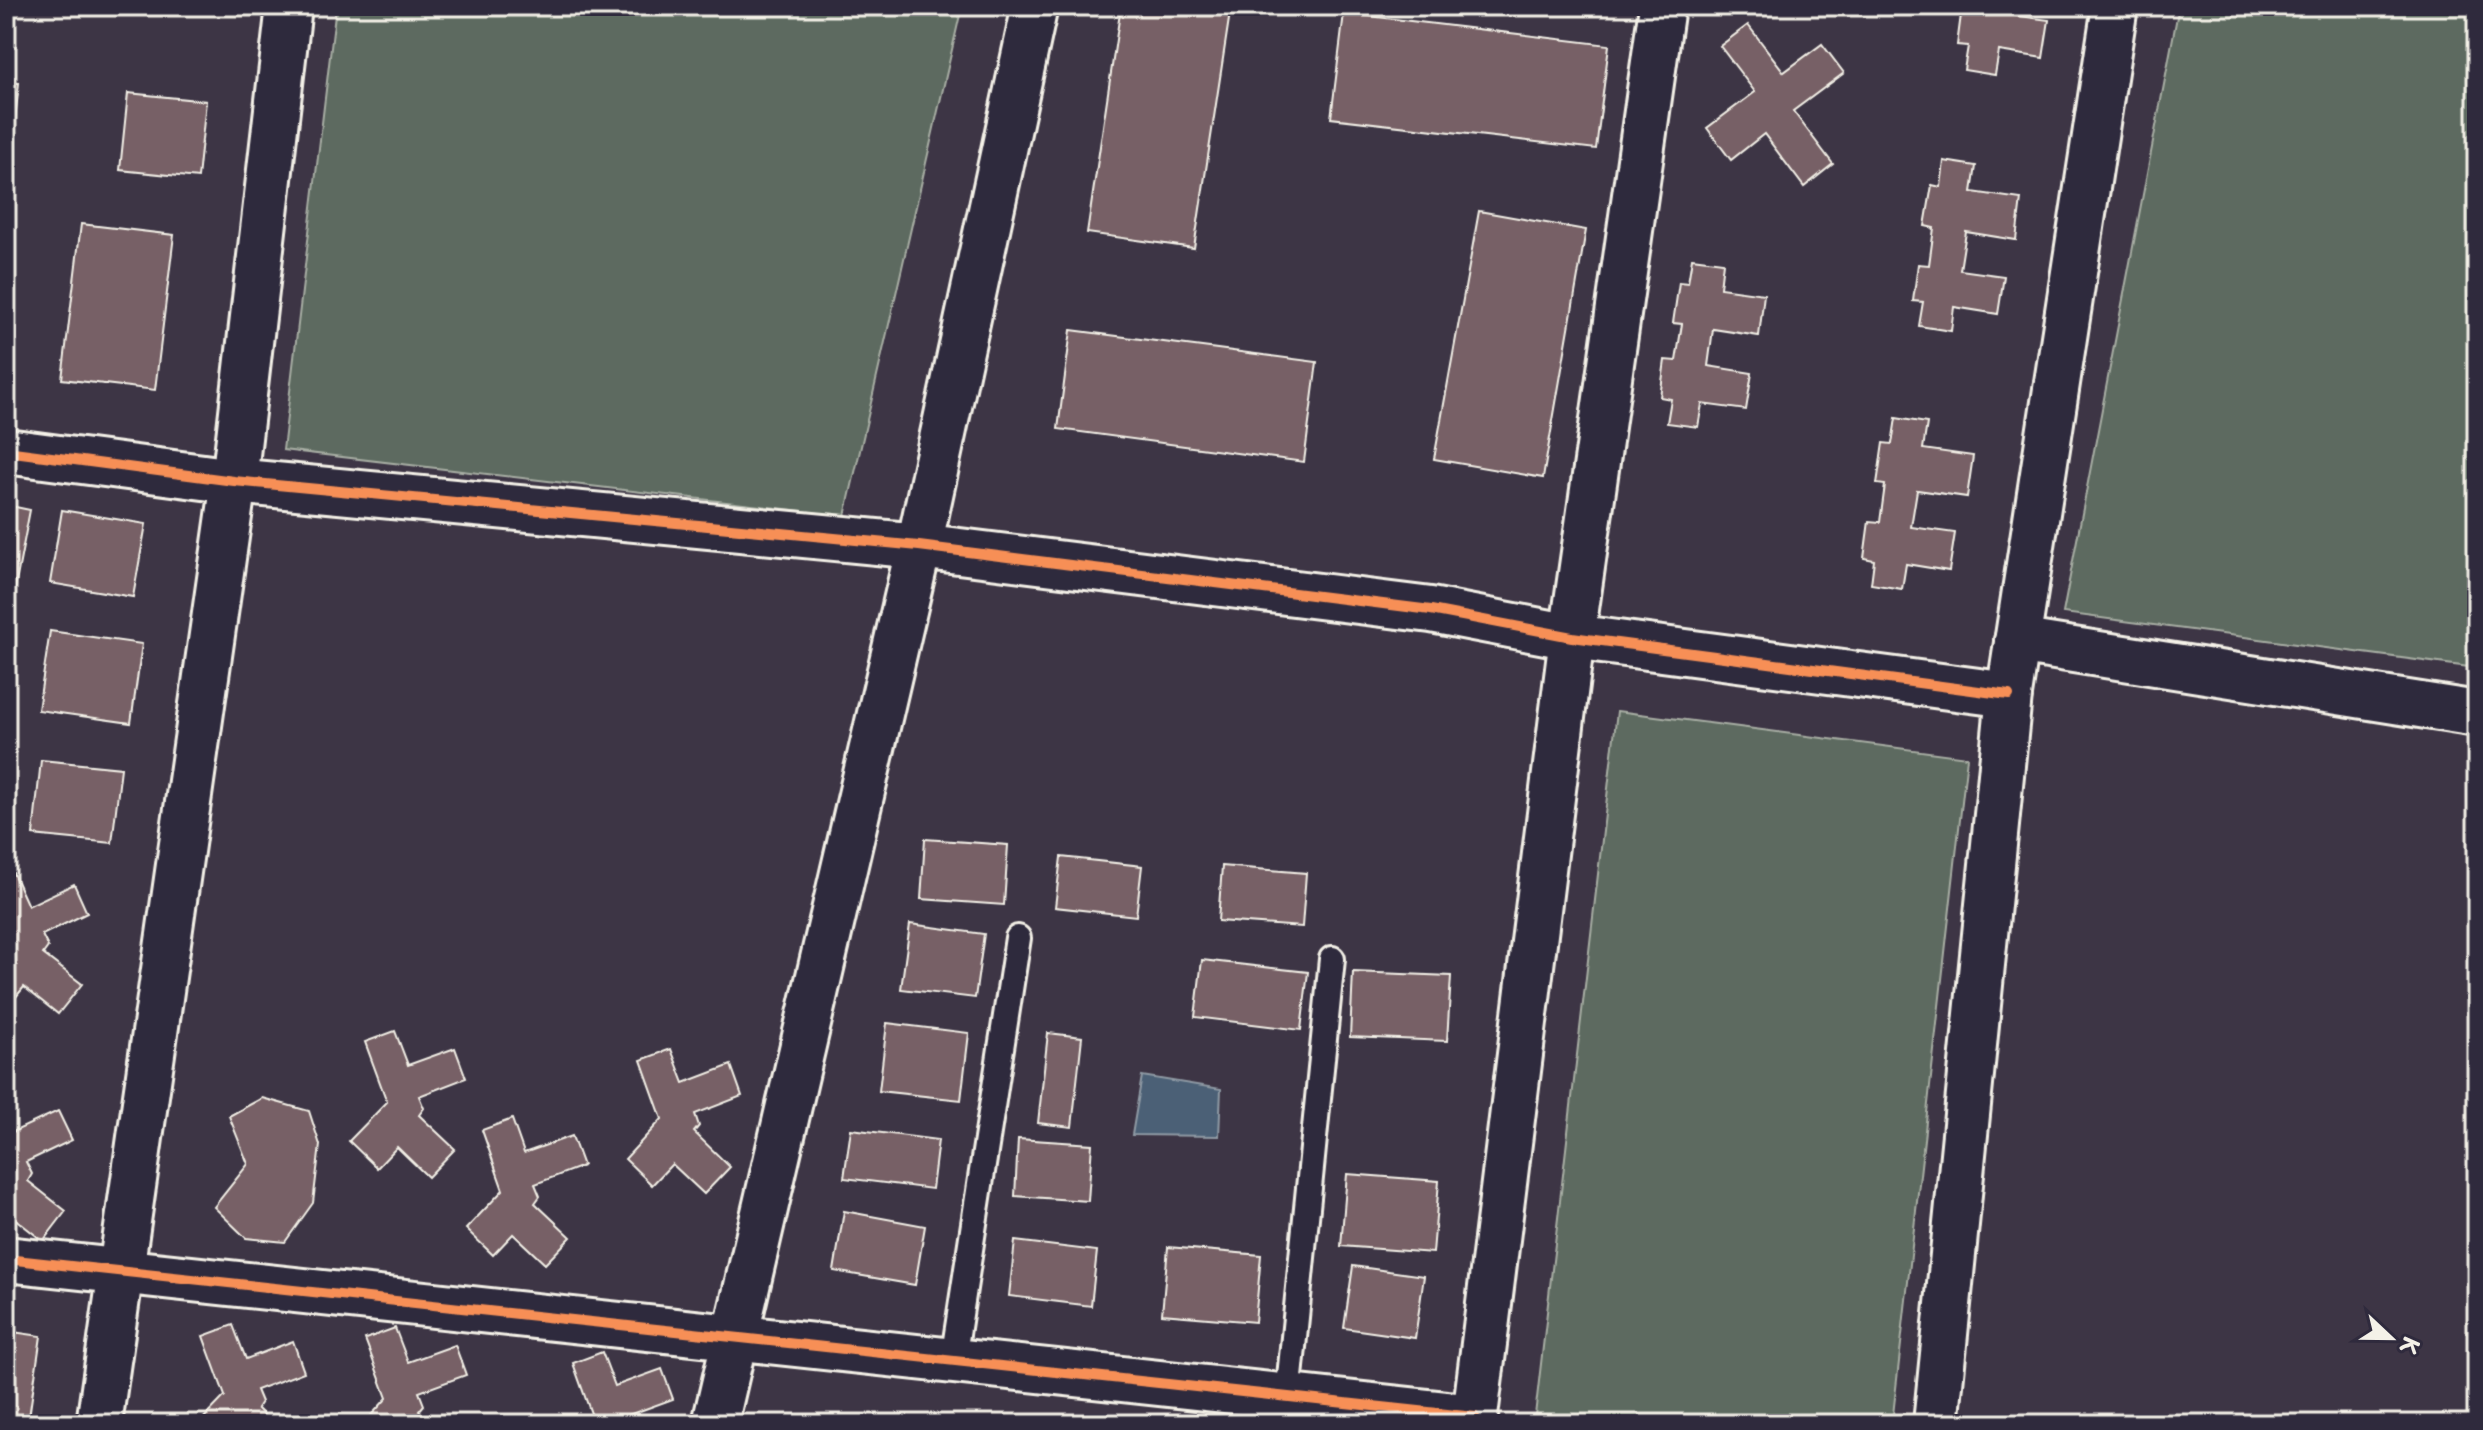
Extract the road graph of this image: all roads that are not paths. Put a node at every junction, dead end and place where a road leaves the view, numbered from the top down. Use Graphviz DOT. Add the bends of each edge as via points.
graph roads {
  1 [pos="289,6"];
  2 [pos="1035,6"];
  3 [pos="1662,6"];
  4 [pos="2115,6"];
  5 [pos="6,451"];
  6 [pos="234,481"];
  7 [pos="919,546"];
  8 [pos="1572,637"];
  9 [pos="2017,641"];
  10 [pos="2009,695"];
  11 [pos="2477,714"];
  12 [pos="1018,938"];
  13 [pos="1332,959"];
  14 [pos="6,1259"];
  15 [pos="119,1271"];
  16 [pos="737,1337"];
  17 [pos="953,1360"];
  18 [pos="1288,1397"];
  19 [pos="1475,1420"];
  20 [pos="99,1424"];
  21 [pos="715,1424"];
  22 [pos="1936,1424"];
  1 -- 6 [label="street"];
  2 -- 7 [label="street"];
  3 -- 8 [label="street"];
  4 -- 9 [label="street"];
  5 -- 6 [label="street"];
  6 -- 7 [label="street"];
  6 -- 15 [label="street"];
  7 -- 8 [label="street" via="1431,610"];
  7 -- 16 [label="street"];
  8 -- 10 [label="street"];
  8 -- 19 [label="street"];
  9 -- 10 [label="street"];
  9 -- 11 [label="street"];
  10 -- 22 [label="street"];
  12 -- 17 [label="lane"];
  13 -- 18 [label="lane"];
  14 -- 15 [label="street"];
  15 -- 16 [label="street"];
  15 -- 20 [label="street"];
  16 -- 17 [label="street"];
  16 -- 21 [label="street"];
  17 -- 18 [label="street"];
  18 -- 19 [label="street"];
}
